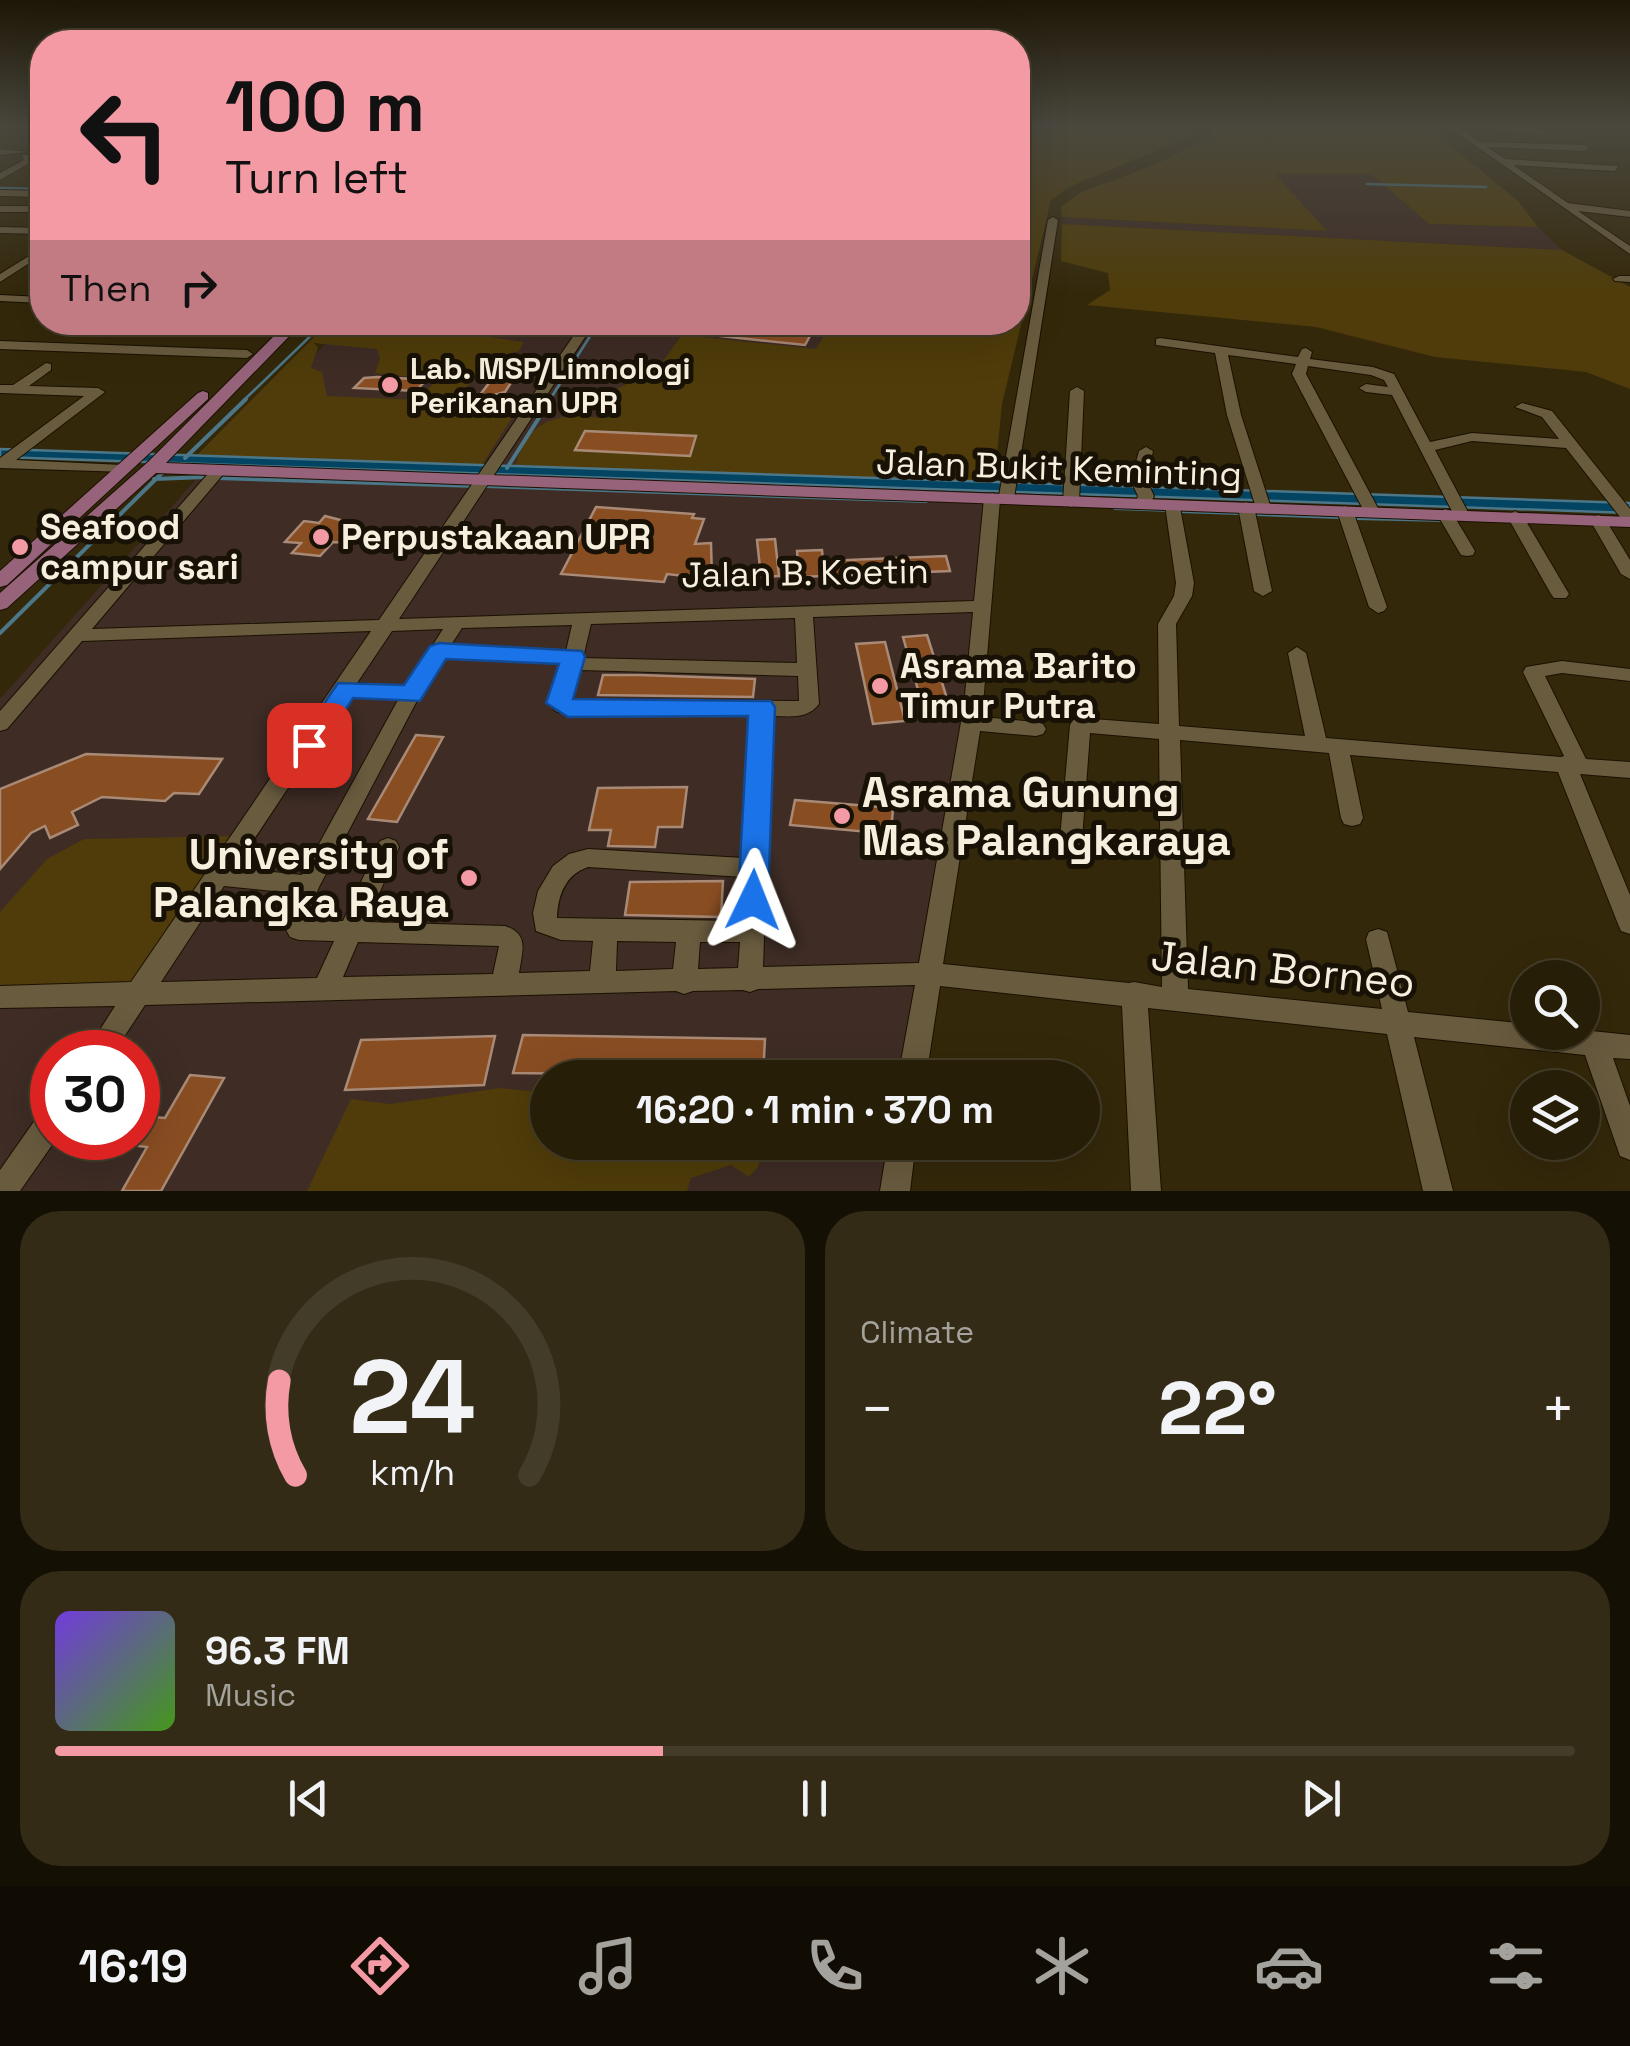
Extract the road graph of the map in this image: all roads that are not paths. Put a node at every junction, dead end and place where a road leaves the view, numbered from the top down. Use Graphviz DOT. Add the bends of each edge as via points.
graph roads {
  1 [pos="1531,183"];
  2 [pos="30,188"];
  3 [pos="0,193"];
  4 [pos="30,193"];
  5 [pos="18,194"];
  6 [pos="1565,206"];
  7 [pos="0,209"];
  8 [pos="30,210"];
  9 [pos="1630,214"];
  10 [pos="1053,220"];
  11 [pos="0,230"];
  12 [pos="30,231"];
  13 [pos="1630,250"];
  14 [pos="30,259"];
  15 [pos="25,262"];
  16 [pos="30,262"];
  17 [pos="0,263"];
  18 [pos="0,279"];
  19 [pos="0,298"];
  20 [pos="30,299"];
  21 [pos="267,335"];
  22 [pos="283,335"];
  23 [pos="581,335"];
  24 [pos="1160,342"];
  25 [pos="0,345"];
  26 [pos="1221,351"];
  27 [pos="247,354"];
  28 [pos="1305,357"];
  29 [pos="46,367"];
  30 [pos="220,380"];
  31 [pos="238,381"];
  32 [pos="1366,388"];
  33 [pos="8,390"];
  34 [pos="1078,390"];
  35 [pos="1396,392"];
  36 [pos="1522,407"];
  37 [pos="1475,421"];
  38 [pos="1486,438"];
  39 [pos="1573,444"];
  40 [pos="1428,446"];
  41 [pos="1146,450"];
  42 [pos="8,459"];
  43 [pos="146,463"];
  44 [pos="218,471"];
  45 [pos="487,476"];
  46 [pos="1003,493"];
  47 [pos="1071,494"];
  48 [pos="1144,496"];
  49 [pos="1257,502"];
  50 [pos="1367,504"];
  51 [pos="1172,505"];
  52 [pos="1453,508"];
  53 [pos="1345,511"];
  54 [pos="1626,514"];
  55 [pos="1515,516"];
  56 [pos="1598,520"];
  57 [pos="1467,551"];
  58 [pos="19,566"];
  59 [pos="1630,574"];
  60 [pos="0,582"];
  61 [pos="1263,590"];
  62 [pos="1560,594"];
  63 [pos="0,604"];
  64 [pos="984,606"];
  65 [pos="1378,607"];
  66 [pos="804,611"];
  67 [pos="583,618"];
  68 [pos="456,623"];
  69 [pos="388,626"];
  70 [pos="79,636"];
  71 [pos="439,651"];
  72 [pos="1296,653"];
  73 [pos="572,661"];
  74 [pos="806,670"];
  75 [pos="1630,675"];
  76 [pos="346,689"];
  77 [pos="411,694"];
  78 [pos="762,707"];
  79 [pos="971,723"];
  80 [pos="0,724"];
  81 [pos="1167,728"];
  82 [pos="1036,730"];
  83 [pos="1327,744"];
  84 [pos="1572,764"];
  85 [pos="1630,770"];
  86 [pos="1352,818"];
  87 [pos="1071,839"];
  88 [pos="388,847"];
  89 [pos="754,868"];
  90 [pos="220,876"];
  91 [pos="308,885"];
  92 [pos="1630,924"];
  93 [pos="606,930"];
  94 [pos="752,931"];
  95 [pos="689,932"];
  96 [pos="347,933"];
  97 [pos="1378,939"];
  98 [pos="928,974"];
  99 [pos="750,981"];
  100 [pos="504,983"];
  101 [pos="684,983"];
  102 [pos="602,984"];
  103 [pos="326,988"];
  104 [pos="140,992"];
  105 [pos="1134,994"];
  106 [pos="0,997"];
  107 [pos="1175,998"];
  108 [pos="1400,1021"];
  109 [pos="113,1030"];
  110 [pos="1510,1034"];
  111 [pos="1600,1044"];
  112 [pos="1630,1047"];
  113 [pos="1597,1050"];
  114 [pos="915,1060"];
  115 [pos="1630,1146"];
  116 [pos="30,1152"];
  117 [pos="899,1160"];
  118 [pos="3,1191"];
  119 [pos="895,1191"];
  120 [pos="1146,1191"];
  121 [pos="1438,1191"];
  1 -- 6 [label="street"];
  2 -- 5 [label="street"];
  3 -- 5 [label="street"];
  4 -- 5 [label="street"];
  6 -- 9 [label="street"];
  6 -- 13 [label="street"];
  7 -- 8 [label="street"];
  10 -- 46 [label="street"];
  11 -- 12 [label="street"];
  14 -- 15 [label="street"];
  15 -- 16 [label="street"];
  15 -- 17 [label="street"];
  15 -- 18 [label="street"];
  19 -- 20 [label="street"];
  21 -- 27 [label="main road"];
  22 -- 31 [label="main road"];
  23 -- 45 [label="street"];
  24 -- 26 [label="street"];
  25 -- 27 [label="street"];
  26 -- 28 [label="street"];
  26 -- 49 [label="street"];
  27 -- 30 [label="main road"];
  28 -- 35 [label="street" via="1382,373"];
  28 -- 50 [label="street" via="1299,374"];
  29 -- 33 [label="street"];
  30 -- 31 [label="main road"];
  30 -- 43 [label="main road"];
  31 -- 43 [label="main road"];
  32 -- 35 [label="street"];
  33 -- 42 [label="street" via="98,392"];
  34 -- 47 [label="street"];
  35 -- 40 [label="street"];
  36 -- 39 [label="street" via="1547,414"];
  37 -- 38 [label="street"];
  38 -- 39 [label="street"];
  38 -- 40 [label="street"];
  39 -- 54 [label="street"];
  40 -- 52 [label="street"];
  41 -- 48 [label="street" via="1139,482"];
  42 -- 43 [label="street"];
  43 -- 44 [label="main road, Jalan Bukit Keminting"];
  43 -- 58 [label="main road"];
  43 -- 58 [label="main road"];
  44 -- 45 [label="main road, Jalan Bukit Keminting"];
  44 -- 70 [label="street"];
  45 -- 46 [label="main road, Jalan Bukit Keminting"];
  45 -- 69 [label="street"];
  46 -- 47 [label="main road, Jalan Bukit Keminting"];
  46 -- 64 [label="street"];
  47 -- 48 [label="main road, Jalan Bukit Keminting"];
  48 -- 51 [label="main road, Jalan Bukit Keminting"];
  49 -- 51 [label="main road, Jalan Bukit Keminting"];
  49 -- 53 [label="main road, Jalan Bukit Keminting"];
  49 -- 61 [label="street"];
  50 -- 52 [label="main road, Jalan Bukit Keminting"];
  50 -- 53 [label="main road, Jalan Bukit Keminting"];
  51 -- 81 [label="street" via="1185,583 1167,624"];
  52 -- 55 [label="main road, Jalan Bukit Keminting"];
  52 -- 57 [label="street"];
  53 -- 65 [label="street"];
  54 -- 56 [label="main road, Jalan Bukit Keminting"];
  55 -- 56 [label="main road, Jalan Bukit Keminting"];
  55 -- 62 [label="street"];
  56 -- 59 [label="street"];
  58 -- 60 [label="main road"];
  58 -- 63 [label="main road"];
  64 -- 66 [label="street, Jalan B. Koetin"];
  64 -- 79 [label="street"];
  66 -- 67 [label="street, Jalan B. Koetin"];
  66 -- 74 [label="street"];
  67 -- 68 [label="street, Jalan B. Koetin"];
  67 -- 73 [label="street"];
  68 -- 69 [label="street, Jalan B. Koetin"];
  68 -- 71 [label="street"];
  69 -- 70 [label="street, Jalan B. Koetin"];
  69 -- 76 [label="street"];
  70 -- 80 [label="street"];
  71 -- 73 [label="street"];
  71 -- 77 [label="street"];
  72 -- 83 [label="street"];
  73 -- 74 [label="street"];
  73 -- 78 [label="street" via="559,703 568,708"];
  74 -- 78 [label="street" via="806,707"];
  75 -- 84 [label="street" via="1562,667 1533,672"];
  76 -- 77 [label="street"];
  76 -- 90 [label="street"];
  77 -- 91 [label="street"];
  78 -- 89 [label="street"];
  79 -- 82 [label="street"];
  79 -- 98 [label="street"];
  81 -- 83 [label="street"];
  81 -- 87 [label="street" via="1080,724"];
  81 -- 107 [label="street"];
  83 -- 84 [label="street"];
  83 -- 86 [label="street"];
  84 -- 85 [label="street"];
  84 -- 92 [label="street"];
  88 -- 96 [label="street"];
  89 -- 93 [label="street" via="588,858 566,863 545,924"];
  89 -- 94 [label="street"];
  90 -- 91 [label="street"];
  90 -- 104 [label="street"];
  91 -- 96 [label="street" via="294,926 308,933"];
  93 -- 95 [label="street"];
  93 -- 102 [label="street"];
  94 -- 95 [label="street"];
  94 -- 99 [label="street"];
  95 -- 101 [label="street"];
  96 -- 100 [label="street" via="504,936 512,942"];
  96 -- 103 [label="street"];
  97 -- 108 [label="street"];
  98 -- 99 [label="street, Jalan Borneo"];
  98 -- 105 [label="street, Jalan Borneo"];
  98 -- 114 [label="street"];
  99 -- 101 [label="street, Jalan Borneo"];
  100 -- 102 [label="street, Jalan Borneo"];
  100 -- 103 [label="street, Jalan Borneo"];
  101 -- 102 [label="street, Jalan Borneo"];
  103 -- 104 [label="street, Jalan Borneo"];
  104 -- 106 [label="street, Jalan Borneo"];
  104 -- 109 [label="street"];
  105 -- 107 [label="street, Jalan Borneo"];
  105 -- 120 [label="street"];
  107 -- 108 [label="street, Jalan Borneo"];
  108 -- 110 [label="street, Jalan Borneo"];
  108 -- 121 [label="street"];
  111 -- 112 [label="street, Jalan Borneo"];
  113 -- 115 [label="street"];
  116 -- 118 [label="street"];
  117 -- 119 [label="street"];
}
